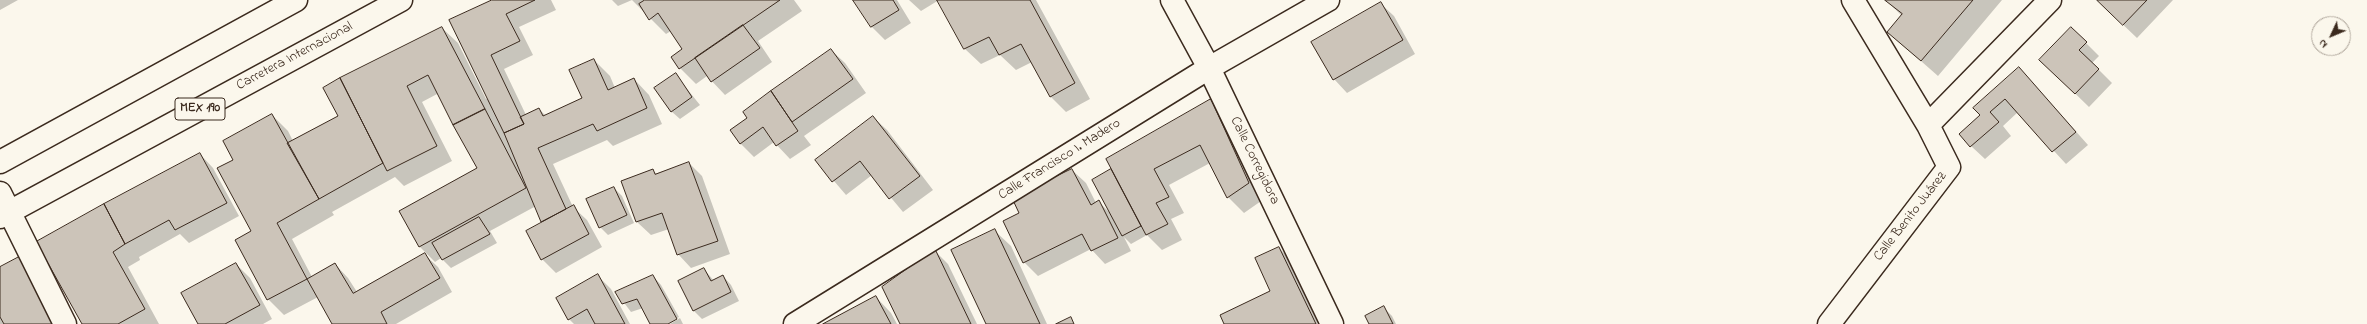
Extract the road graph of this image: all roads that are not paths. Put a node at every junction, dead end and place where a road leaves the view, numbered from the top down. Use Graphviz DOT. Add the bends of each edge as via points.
graph roads {
  1 [pos="296,0"];
  2 [pos="401,0"];
  3 [pos="1172,0"];
  4 [pos="1328,0"];
  5 [pos="1853,0"];
  6 [pos="2050,0"];
  7 [pos="1209,68"];
  8 [pos="1928,125"];
  9 [pos="0,162"];
  10 [pos="0,193"];
  11 [pos="5,214"];
  12 [pos="65,324"];
  13 [pos="795,324"];
  14 [pos="1332,324"];
  15 [pos="1829,324"];
  1 -- 9 [label="street"];
  2 -- 11 [label="street, Carretera Internacional / MEX 190"];
  3 -- 7 [label="street, Calle Corregidora"];
  4 -- 7 [label="street, Calle Francisco I. Madero"];
  5 -- 8 [label="street, Calle Benito Juárez"];
  6 -- 8 [label="street"];
  7 -- 13 [label="street, Calle Francisco I. Madero"];
  7 -- 14 [label="street, Calle Corregidora"];
  8 -- 15 [label="street, Calle Benito Juárez" via="1950,167"];
  10 -- 11 [label="street"];
  11 -- 12 [label="street"];
}
